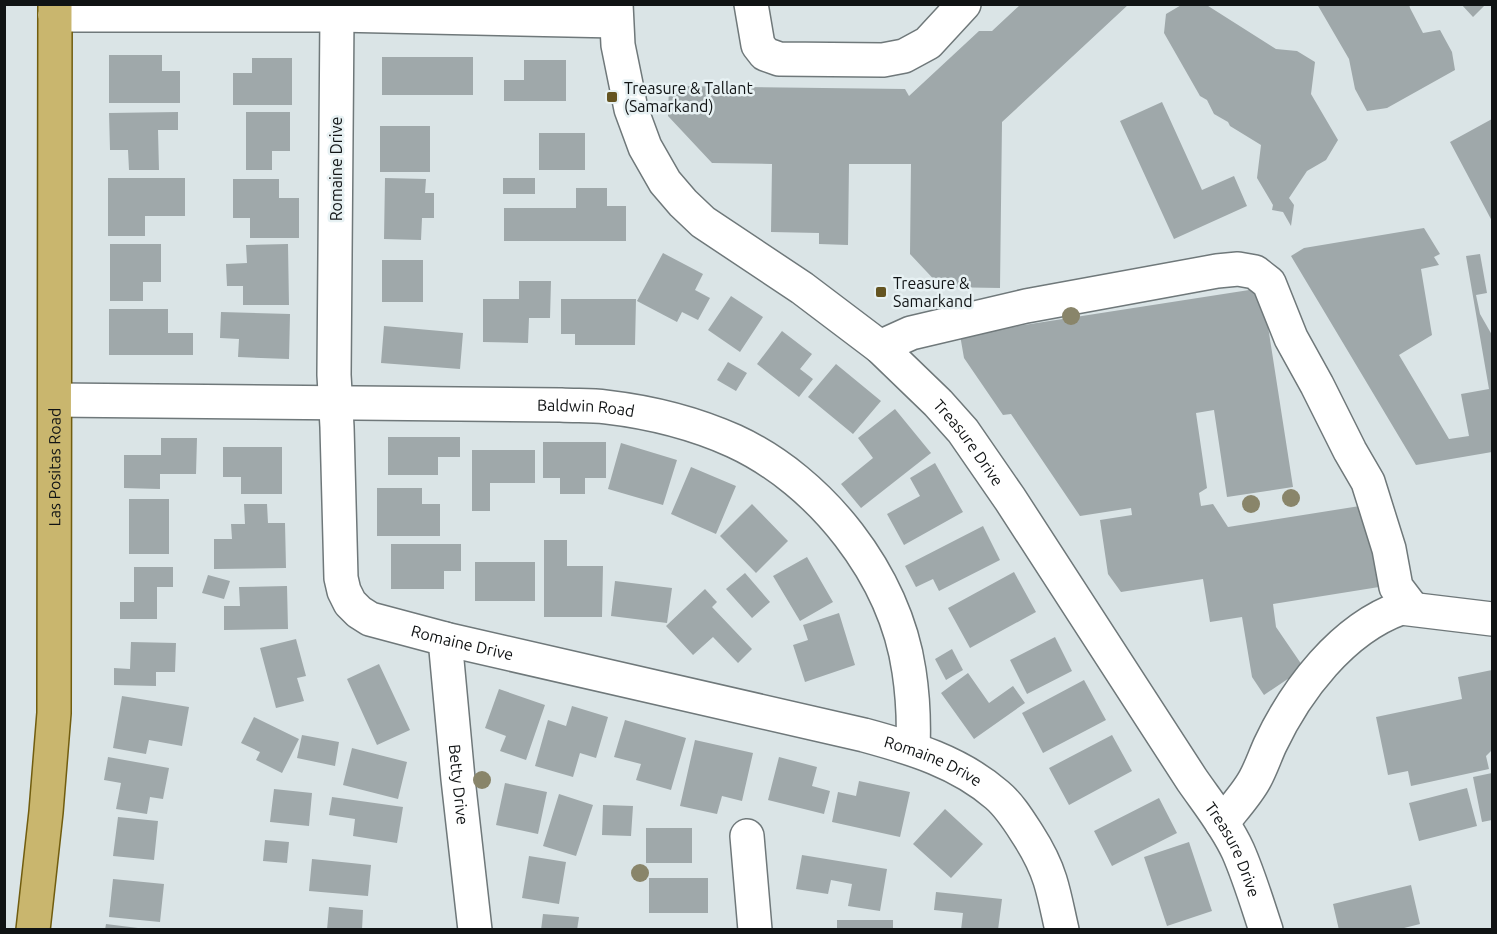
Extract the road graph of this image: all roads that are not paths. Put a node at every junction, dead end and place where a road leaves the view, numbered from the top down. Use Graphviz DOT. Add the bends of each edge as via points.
graph roads {
  1 [pos="751,4"];
  2 [pos="964,4"];
  3 [pos="55,10"];
  4 [pos="616,13"];
  5 [pos="338,15"];
  6 [pos="880,347"];
  7 [pos="55,400"];
  8 [pos="336,402"];
  9 [pos="1412,608"];
  10 [pos="1492,619"];
  11 [pos="445,639"];
  12 [pos="913,748"];
  13 [pos="1222,823"];
  14 [pos="747,836"];
  15 [pos="33,930"];
  16 [pos="476,930"];
  17 [pos="755,930"];
  18 [pos="1062,930"];
  19 [pos="1266,930"];
  1 -- 2 [label="street" via="758,45 765,54 779,59 883,60 904,56 928,43"];
  3 -- 5 [label="street"];
  3 -- 7 [label="main road, Las Positas Road"];
  4 -- 5 [label="street"];
  4 -- 6 [label="street, Treasure Drive" via="631,109 645,147 665,182 703,222 802,288"];
  5 -- 8 [label="street, Romaine Drive"];
  6 -- 9 [label="street" via="911,333 1026,306 1216,271 1255,272 1269,283 1291,338 1368,482 1389,549 1396,587"];
  6 -- 13 [label="street, Treasure Drive" via="963,431"];
  7 -- 8 [label="street, Baldwin Road"];
  7 -- 15 [label="main road, Las Positas Road" via="54,713"];
  8 -- 11 [label="street, Romaine Drive" via="344,591 350,603 370,619"];
  8 -- 12 [label="street, Baldwin Road" via="605,407 691,425 763,456 826,507 878,581 902,639 909,670"];
  9 -- 10 [label="street"];
  9 -- 13 [label="street" via="1401,608 1371,621 1349,637 1306,682 1270,743 1254,780"];
  11 -- 12 [label="street, Romaine Drive"];
  11 -- 16 [label="street, Betty Drive"];
  12 -- 18 [label="street, Romaine Drive" via="961,769 998,795 1016,815 1040,853"];
  13 -- 19 [label="street, Treasure Drive" via="1237,849"];
  14 -- 17 [label="street"];
}
